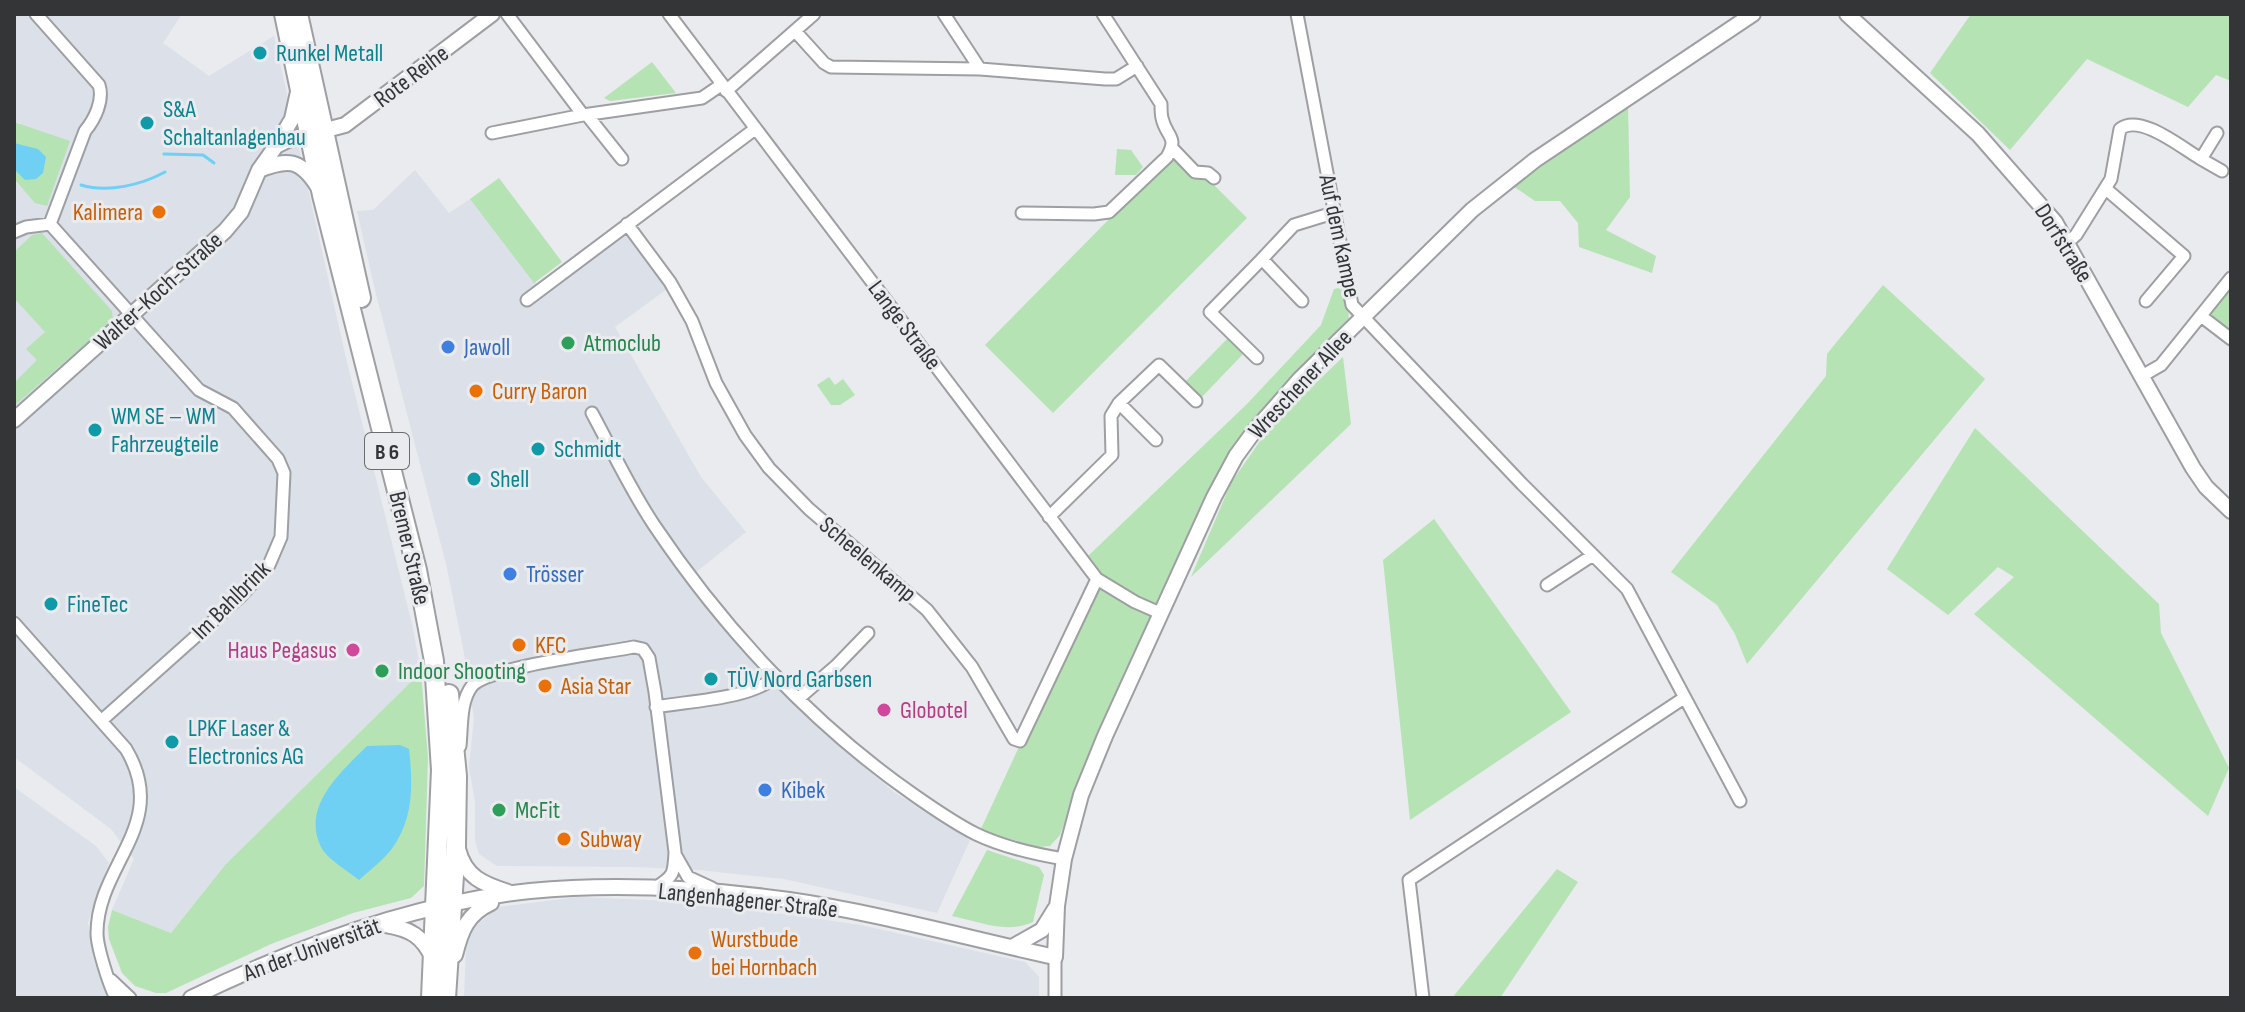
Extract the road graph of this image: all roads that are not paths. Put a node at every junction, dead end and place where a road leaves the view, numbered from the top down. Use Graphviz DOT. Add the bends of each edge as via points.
graph roads {
  1 [pos="36,14"];
  2 [pos="284,14"];
  3 [pos="298,14"];
  4 [pos="492,14"];
  5 [pos="507,14"];
  6 [pos="669,14"];
  7 [pos="814,14"];
  8 [pos="944,14"];
  9 [pos="1103,14"];
  10 [pos="1297,14"];
  11 [pos="1753,14"];
  12 [pos="1847,14"];
  13 [pos="795,31"];
  14 [pos="1137,66"];
  15 [pos="980,69"];
  16 [pos="299,86"];
  17 [pos="724,88"];
  18 [pos="585,115"];
  19 [pos="755,129"];
  20 [pos="317,133"];
  21 [pos="492,133"];
  22 [pos="2217,133"];
  23 [pos="276,146"];
  24 [pos="1172,148"];
  25 [pos="622,159"];
  26 [pos="2201,159"];
  27 [pos="259,170"];
  28 [pos="2222,171"];
  29 [pos="1214,178"];
  30 [pos="2106,189"];
  31 [pos="322,195"];
  32 [pos="1022,213"];
  33 [pos="1333,213"];
  34 [pos="50,224"];
  35 [pos="627,224"];
  36 [pos="14,232"];
  37 [pos="2067,243"];
  38 [pos="1262,259"];
  39 [pos="2231,278"];
  40 [pos="527,300"];
  41 [pos="1302,301"];
  42 [pos="2146,301"];
  43 [pos="132,315"];
  44 [pos="2201,316"];
  45 [pos="1362,317"];
  46 [pos="2231,339"];
  47 [pos="1257,358"];
  48 [pos="2142,376"];
  49 [pos="1196,401"];
  50 [pos="1119,403"];
  51 [pos="592,413"];
  52 [pos="14,420"];
  53 [pos="1156,440"];
  54 [pos="2231,511"];
  55 [pos="1049,517"];
  56 [pos="1593,555"];
  57 [pos="1097,579"];
  58 [pos="1547,585"];
  59 [pos="1160,613"];
  60 [pos="14,623"];
  61 [pos="868,633"];
  62 [pos="776,676"];
  63 [pos="799,698"];
  64 [pos="1684,698"];
  65 [pos="656,707"];
  66 [pos="101,721"];
  67 [pos="457,776"];
  68 [pos="1740,801"];
  69 [pos="456,845"];
  70 [pos="675,852"];
  71 [pos="1064,859"];
  72 [pos="654,889"];
  73 [pos="724,892"];
  74 [pos="513,893"];
  75 [pos="444,906"];
  76 [pos="1057,906"];
  77 [pos="381,924"];
  78 [pos="1011,947"];
  79 [pos="1055,957"];
  80 [pos="434,961"];
  81 [pos="111,980"];
  82 [pos="447,990"];
  83 [pos="116,998"];
  84 [pos="130,998"];
  85 [pos="191,998"];
  86 [pos="431,998"];
  87 [pos="1055,998"];
  88 [pos="1423,998"];
  1 -- 34 [label="street" via="101,92"];
  2 -- 16 [label="main road, Bremer Straße / B 6"];
  3 -- 20 [label="main road, Bremer Straße / B 6"];
  4 -- 20 [label="street, Rote Reihe" via="360,115"];
  5 -- 18 [label="street"];
  6 -- 17 [label="street, Lange Straße"];
  7 -- 13 [label="street"];
  8 -- 15 [label="street"];
  9 -- 14 [label="street"];
  10 -- 33 [label="street, Auf dem Kampe"];
  11 -- 45 [label="street, Wreschener Allee" via="1535,160 1472,210"];
  12 -- 37 [label="street, Dorfstraße" via="1978,134 2044,208"];
  13 -- 15 [label="street" via="831,67"];
  13 -- 17 [label="street"];
  14 -- 15 [label="street" via="1116,79"];
  14 -- 24 [label="street" via="1161,104"];
  16 -- 20 [label="main road, Bremer Straße / B 6"];
  16 -- 23 [label="street, Walter-Koch-Straße" via="292,119"];
  17 -- 18 [label="street" via="702,98"];
  17 -- 19 [label="street, Lange Straße"];
  18 -- 21 [label="street"];
  18 -- 25 [label="street"];
  19 -- 35 [label="street"];
  19 -- 55 [label="street, Lange Straße"];
  20 -- 23 [label="street"];
  20 -- 31 [label="main road, Bremer Straße / B 6"];
  20 -- 67 [label="main road, Bremer Straße / B 6" via="429,566 446,657"];
  22 -- 26 [label="street"];
  23 -- 27 [label="street, Walter-Koch-Straße"];
  24 -- 29 [label="street" via="1195,172"];
  24 -- 32 [label="street" via="1109,212"];
  26 -- 28 [label="street"];
  26 -- 30 [label="street" via="2141,124 2126,124 2120,129"];
  27 -- 31 [label="street" via="295,163"];
  27 -- 43 [label="street, Walter-Koch-Straße" via="241,212 225,231"];
  30 -- 37 [label="street"];
  30 -- 42 [label="street" via="2184,256"];
  31 -- 75 [label="main road, Bremer Straße / B 6" via="417,570 434,661"];
  33 -- 38 [label="street" via="1294,225"];
  33 -- 45 [label="street, Auf dem Kampe" via="1352,305"];
  34 -- 36 [label="street"];
  34 -- 43 [label="street, Im Bahlbrink"];
  35 -- 40 [label="street"];
  35 -- 57 [label="street, Scheelenkamp" via="670,282 722,395 769,468 927,610 962,652 1014,739 1020,741"];
  37 -- 48 [label="street, Dorfstraße"];
  38 -- 41 [label="street"];
  38 -- 47 [label="street" via="1210,312"];
  39 -- 44 [label="street"];
  43 -- 52 [label="street, Walter-Koch-Straße"];
  43 -- 66 [label="street, Im Bahlbrink" via="199,390 233,408 278,459 284,473 283,517 276,553 260,576"];
  44 -- 46 [label="street"];
  44 -- 48 [label="street" via="2161,365"];
  45 -- 56 [label="street, Auf dem Kampe"];
  45 -- 59 [label="street, Wreschener Allee" via="1273,408 1236,456"];
  48 -- 54 [label="street, Dorfstraße" via="2199,478"];
  49 -- 50 [label="street" via="1159,365"];
  50 -- 53 [label="street"];
  50 -- 55 [label="street" via="1111,416 1112,455"];
  51 -- 62 [label="street" via="669,547"];
  55 -- 57 [label="street, Lange Straße"];
  56 -- 58 [label="street"];
  56 -- 64 [label="street, Auf dem Kampe" via="1633,597"];
  57 -- 59 [label="street, Lange Straße"];
  59 -- 71 [label="street, Wreschener Allee" via="1081,795"];
  60 -- 66 [label="street"];
  61 -- 63 [label="street"];
  62 -- 63 [label="street"];
  62 -- 65 [label="street" via="745,692"];
  63 -- 71 [label="street" via="878,769 950,819 1007,846"];
  64 -- 68 [label="street, Auf dem Kampe"];
  64 -- 88 [label="street" via="1409,880"];
  65 -- 67 [label="street" via="649,658 634,647 498,673 476,682 465,701"];
  65 -- 70 [label="street"];
  66 -- 81 [label="street" via="131,757 140,796 139,817 99,916 98,942"];
  67 -- 69 [label="main road, Bremer Straße / B 6"];
  69 -- 74 [label="street" via="475,879"];
  69 -- 75 [label="main road, Bremer Straße / B 6"];
  70 -- 72 [label="street" via="670,879"];
  70 -- 73 [label="street" via="688,877"];
  71 -- 76 [label="street, Wreschener Allee"];
  72 -- 73 [label="street, Langenhagener Straße"];
  72 -- 74 [label="street, Langenhagener Straße"];
  73 -- 78 [label="street, Langenhagener Straße" via="855,912"];
  74 -- 75 [label="street, Langenhagener Straße"];
  74 -- 82 [label="street" via="468,918"];
  75 -- 77 [label="street, An der Universität"];
  75 -- 80 [label="main road, Bremer Straße / B 6"];
  75 -- 82 [label="main road, Bremer Straße / B 6"];
  76 -- 78 [label="street" via="1042,930"];
  76 -- 79 [label="street, Wreschener Allee"];
  77 -- 80 [label="street" via="414,932"];
  77 -- 85 [label="street, An der Universität" via="291,953"];
  78 -- 79 [label="street, Langenhagener Straße"];
  79 -- 87 [label="street"];
  80 -- 86 [label="main road, Bremer Straße / B 6"];
  81 -- 83 [label="street"];
  81 -- 84 [label="street"];
}
